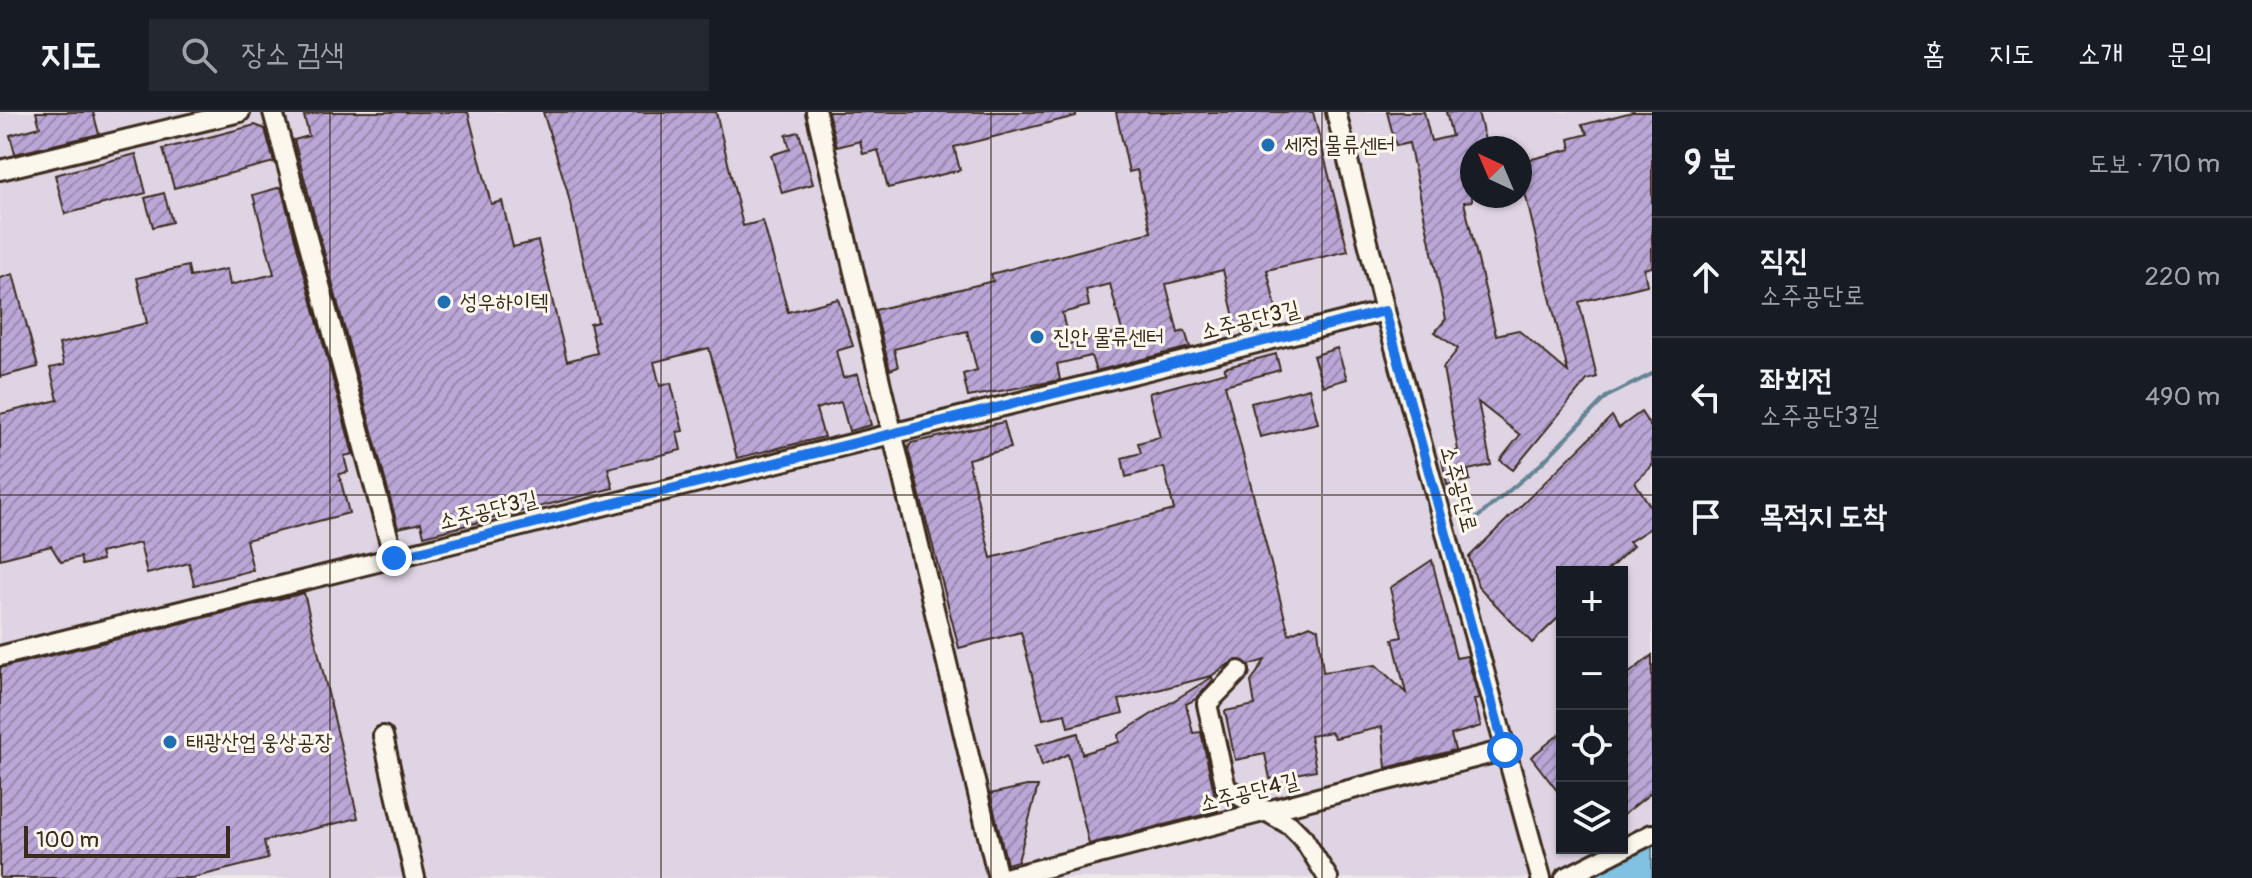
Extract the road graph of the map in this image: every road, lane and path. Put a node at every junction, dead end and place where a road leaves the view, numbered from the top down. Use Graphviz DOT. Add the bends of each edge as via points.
graph roads {
  1 [pos="240,112"];
  2 [pos="273,112"];
  3 [pos="816,112"];
  4 [pos="1336,112"];
  5 [pos="0,170"];
  6 [pos="1385,311"];
  7 [pos="895,434"];
  8 [pos="394,558"];
  9 [pos="0,656"];
  10 [pos="1239,671"];
  11 [pos="383,736"];
  12 [pos="1505,750"];
  13 [pos="1266,812"];
  14 [pos="1652,834"];
  15 [pos="415,878"];
  16 [pos="998,878"];
  17 [pos="1005,878"];
  18 [pos="1328,878"];
  19 [pos="1541,878"];
  20 [pos="1565,878"];
  1 -- 5 [label="street"];
  2 -- 8 [label="street"];
  3 -- 7 [label="street"];
  4 -- 6 [label="street, 소주공단로"];
  6 -- 7 [label="street, 소주공단3길"];
  6 -- 12 [label="street, 소주공단로"];
  7 -- 8 [label="street, 소주공단3길"];
  7 -- 16 [label="street"];
  8 -- 9 [label="street, 소주공단3길"];
  10 -- 13 [label="street" via="1207,704 1226,788"];
  11 -- 15 [label="street"];
  12 -- 13 [label="street, 소주공단4길"];
  12 -- 19 [label="street, 소주공단로"];
  13 -- 17 [label="street, 소주공단4길"];
  13 -- 18 [label="street" via="1303,838"];
  14 -- 20 [label="street"];
}
